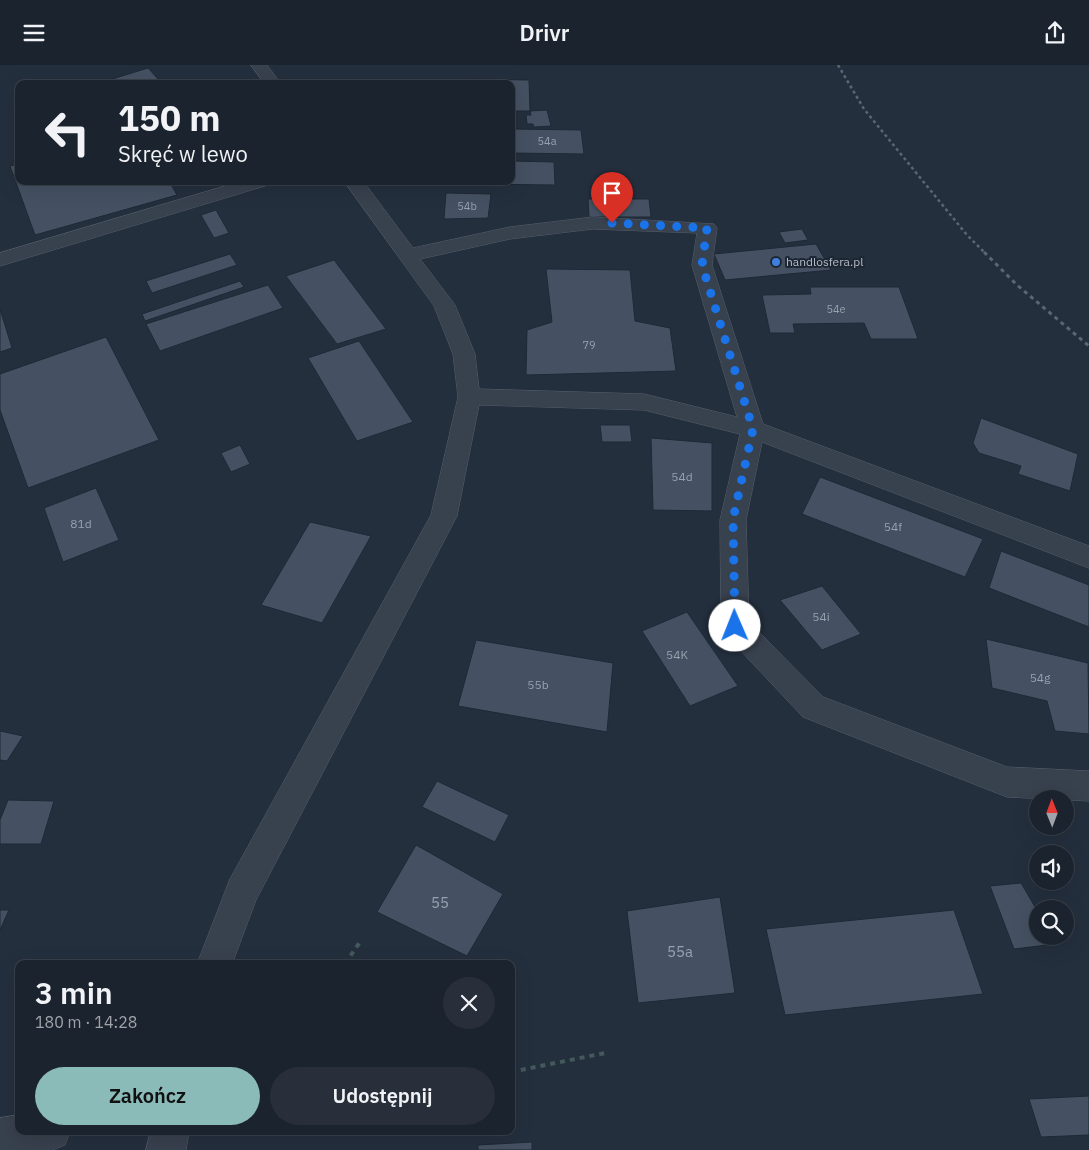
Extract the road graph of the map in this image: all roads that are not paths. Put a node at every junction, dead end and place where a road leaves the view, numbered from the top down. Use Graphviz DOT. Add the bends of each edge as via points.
graph roads {
  1 [pos="259,65"];
  2 [pos="270,80"];
  3 [pos="249,185"];
  4 [pos="356,185"];
  5 [pos="409,255"];
  6 [pos="0,260"];
  7 [pos="469,397"];
  8 [pos="753,429"];
  9 [pos="1089,557"];
  10 [pos="1089,786"];
  11 [pos="216,960"];
  12 [pos="17,1135"];
  13 [pos="169,1135"];
  14 [pos="0,1137"];
  15 [pos="166,1150"];
  1 -- 2 [label="street"];
  3 -- 6 [label="street"];
  4 -- 5 [label="street"];
  5 -- 7 [label="street" via="444,305 464,354"];
  5 -- 8 [label="street" via="510,233 593,223 707,228 702,265"];
  7 -- 8 [label="street" via="644,402"];
  7 -- 11 [label="street" via="444,515 242,891"];
  8 -- 9 [label="street"];
  8 -- 10 [label="street" via="733,519 735,626 814,707 1008,782"];
  12 -- 14 [label="street"];
  13 -- 15 [label="street"];
}
